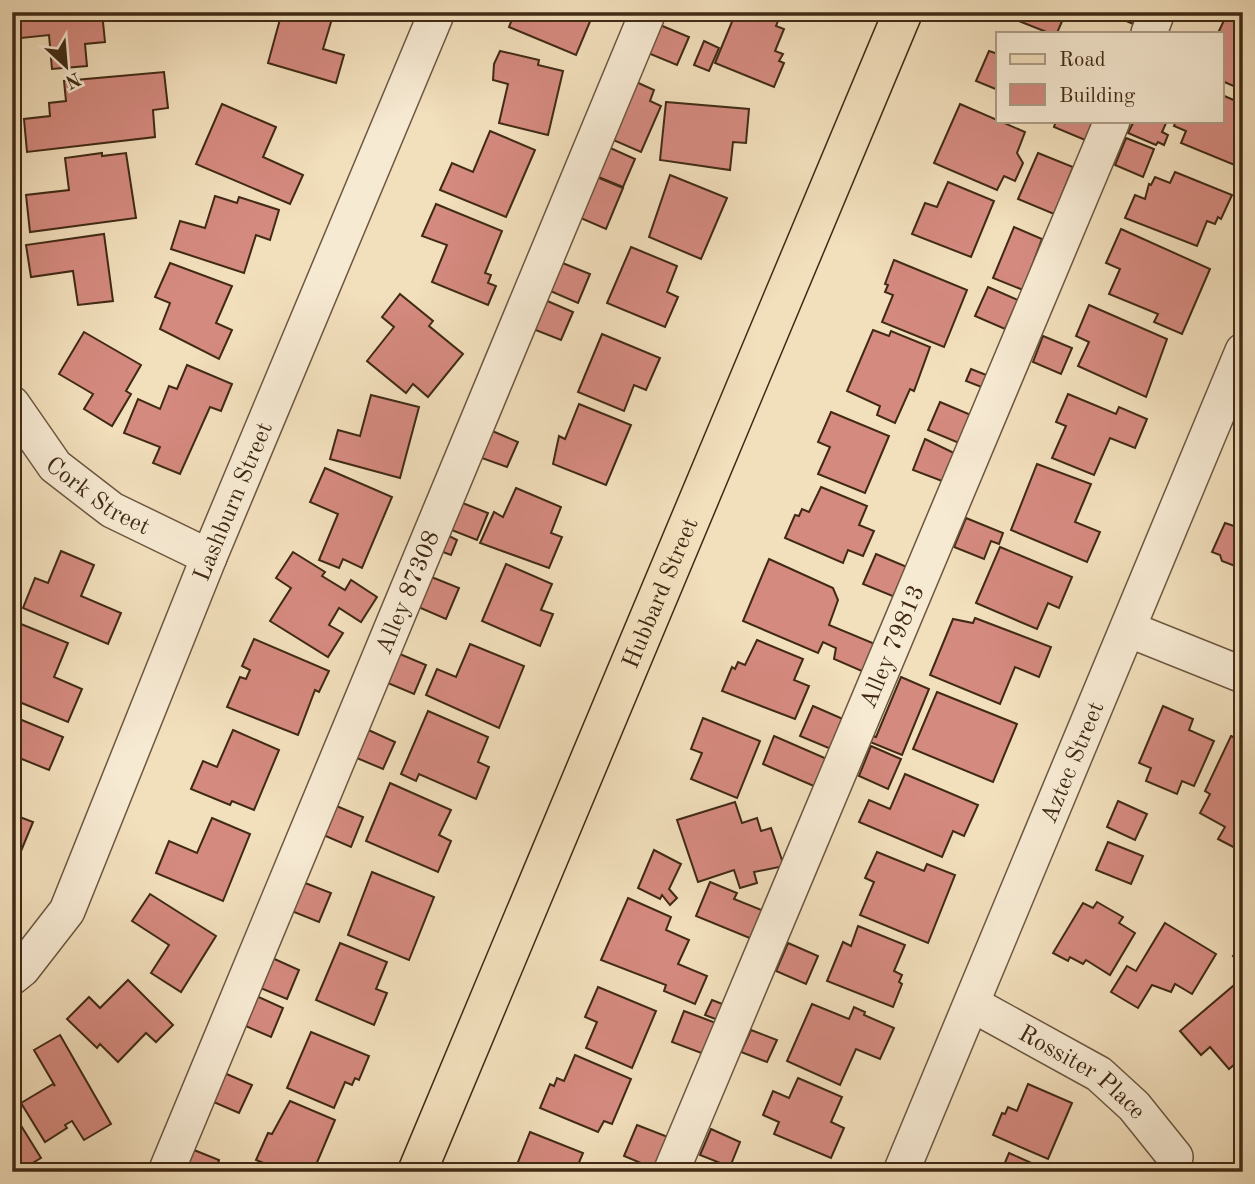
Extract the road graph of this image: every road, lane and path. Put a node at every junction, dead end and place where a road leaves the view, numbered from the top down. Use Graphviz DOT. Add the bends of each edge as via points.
graph roads {
  1 [pos="437,12"];
  2 [pos="648,12"];
  3 [pos="903,12"];
  4 [pos="1157,12"];
  5 [pos="1149,32"];
  6 [pos="1112,122"];
  7 [pos="1243,351"];
  8 [pos="12,404"];
  9 [pos="209,556"];
  10 [pos="1128,629"];
  11 [pos="1243,675"];
  12 [pos="12,977"];
  13 [pos="972,1003"];
  14 [pos="1175,1157"];
  15 [pos="166,1172"];
  16 [pos="417,1172"];
  17 [pos="671,1172"];
  18 [pos="901,1172"];
  1 -- 9 [label="street, Lashburn Street"];
  2 -- 15 [label="street, Alley 87308"];
  3 -- 16 [label="main road, Hubbard Street"];
  4 -- 5 [label="street"];
  6 -- 17 [label="street, Alley 79813"];
  7 -- 10 [label="street, Aztec Street"];
  8 -- 9 [label="street, Cork Street" via="55,466 112,510"];
  9 -- 12 [label="street, Lashburn Street" via="66,911"];
  10 -- 11 [label="street"];
  10 -- 13 [label="street, Aztec Street"];
  13 -- 14 [label="street, Rossiter Place" via="1099,1074 1134,1106"];
  13 -- 18 [label="street, Aztec Street"];
}
